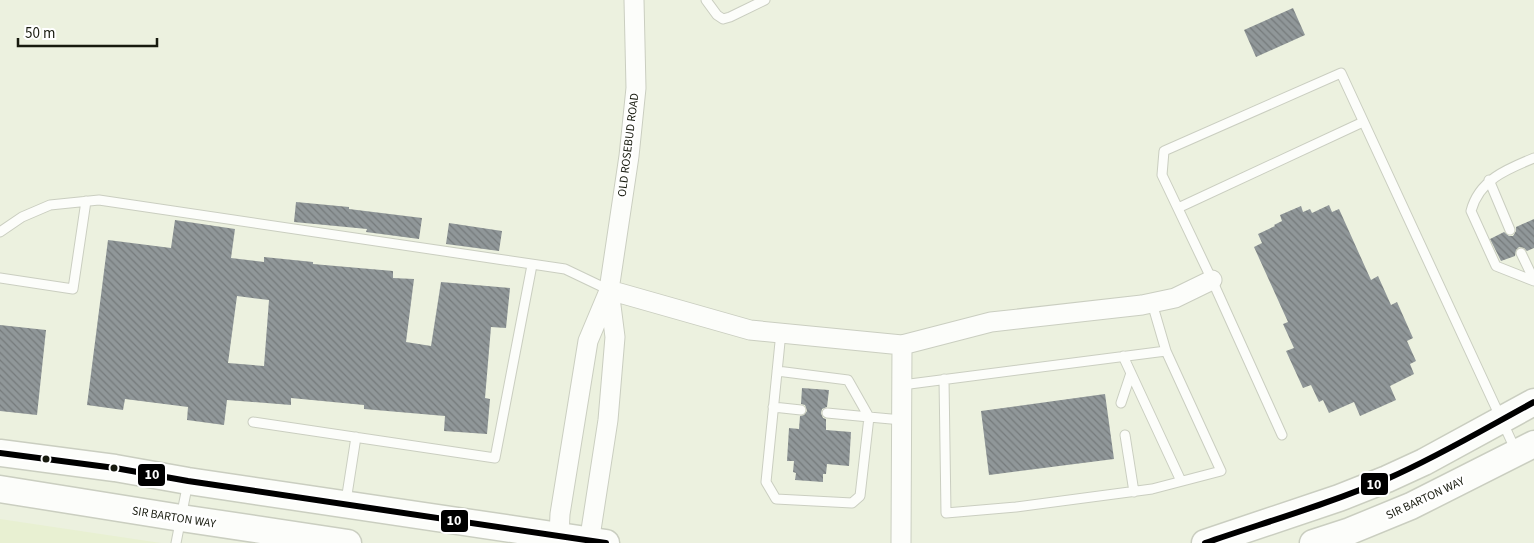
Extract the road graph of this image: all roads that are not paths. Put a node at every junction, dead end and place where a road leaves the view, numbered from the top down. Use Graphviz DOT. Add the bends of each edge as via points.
graph roads {
  1 [pos="634,0"];
  2 [pos="706,0"];
  3 [pos="765,0"];
  4 [pos="1363,122"];
  5 [pos="1534,158"];
  6 [pos="1489,180"];
  7 [pos="86,201"];
  8 [pos="1178,208"];
  9 [pos="1510,230"];
  10 [pos="0,232"];
  11 [pos="1521,253"];
  12 [pos="532,265"];
  13 [pos="0,278"];
  14 [pos="1212,280"];
  15 [pos="1534,281"];
  16 [pos="609,290"];
  17 [pos="1152,303"];
  18 [pos="780,332"];
  19 [pos="902,344"];
  20 [pos="1166,351"];
  21 [pos="1123,356"];
  22 [pos="777,372"];
  23 [pos="1131,373"];
  24 [pos="944,379"];
  25 [pos="902,384"];
  26 [pos="1534,402"];
  27 [pos="1121,403"];
  28 [pos="773,407"];
  29 [pos="801,410"];
  30 [pos="827,413"];
  31 [pos="869,417"];
  32 [pos="902,420"];
  33 [pos="1501,421"];
  34 [pos="253,422"];
  35 [pos="1125,435"];
  36 [pos="1282,435"];
  37 [pos="356,437"];
  38 [pos="1526,449"];
  39 [pos="0,453"];
  40 [pos="188,481"];
  41 [pos="1181,482"];
  42 [pos="0,489"];
  43 [pos="1134,492"];
  44 [pos="346,504"];
  45 [pos="178,531"];
  46 [pos="560,539"];
  47 [pos="595,542"];
  48 [pos="348,543"];
  49 [pos="901,543"];
  50 [pos="1205,543"];
  51 [pos="1313,543"];
  1 -- 16 [label="street, OLD ROSEBUD ROAD" via="636,88"];
  2 -- 3 [label="lane" via="722,19"];
  4 -- 8 [label="lane"];
  4 -- 8 [label="lane" via="1341,73 1164,151 1162,175"];
  4 -- 33 [label="lane"];
  5 -- 6 [label="lane"];
  6 -- 9 [label="lane"];
  6 -- 15 [label="lane" via="1473,201 1471,211 1496,266"];
  7 -- 10 [label="lane" via="50,205 22,217"];
  7 -- 12 [label="lane" via="99,200"];
  7 -- 13 [label="lane" via="73,290"];
  8 -- 14 [label="lane"];
  11 -- 15 [label="lane"];
  12 -- 16 [label="lane" via="565,269"];
  12 -- 37 [label="lane" via="495,458"];
  14 -- 17 [label="street" via="1175,298"];
  14 -- 36 [label="lane"];
  16 -- 18 [label="street" via="750,330"];
  16 -- 46 [label="street, OLD ROSEBUD ROAD" via="588,341 560,514"];
  16 -- 47 [label="street, OLD ROSEBUD ROAD" via="615,337"];
  17 -- 19 [label="street" via="991,322"];
  17 -- 20 [label="lane"];
  18 -- 19 [label="street"];
  18 -- 22 [label="lane"];
  19 -- 25 [label="street"];
  20 -- 21 [label="lane"];
  20 -- 41 [label="lane" via="1221,471"];
  21 -- 23 [label="lane"];
  21 -- 24 [label="lane"];
  22 -- 28 [label="lane"];
  22 -- 31 [label="lane" via="848,380"];
  23 -- 27 [label="lane"];
  23 -- 41 [label="lane"];
  24 -- 25 [label="lane"];
  24 -- 43 [label="lane" via="946,514"];
  25 -- 32 [label="street"];
  26 -- 33 [label="main road"];
  28 -- 29 [label="lane"];
  28 -- 31 [label="lane" via="766,482 776,499 852,503 860,496"];
  30 -- 31 [label="lane"];
  31 -- 32 [label="lane"];
  32 -- 49 [label="street"];
  33 -- 38 [label="lane"];
  33 -- 50 [label="main road" via="1386,479 1256,531"];
  34 -- 37 [label="lane"];
  35 -- 43 [label="lane"];
  37 -- 44 [label="lane"];
  38 -- 51 [label="main road, SIR BARTON WAY" via="1411,506"];
  39 -- 40 [label="main road"];
  40 -- 44 [label="main road"];
  40 -- 45 [label="lane"];
  41 -- 43 [label="lane"];
  42 -- 45 [label="main road, SIR BARTON WAY"];
  44 -- 46 [label="main road"];
  45 -- 48 [label="main road, SIR BARTON WAY"];
  46 -- 47 [label="main road"];
}
